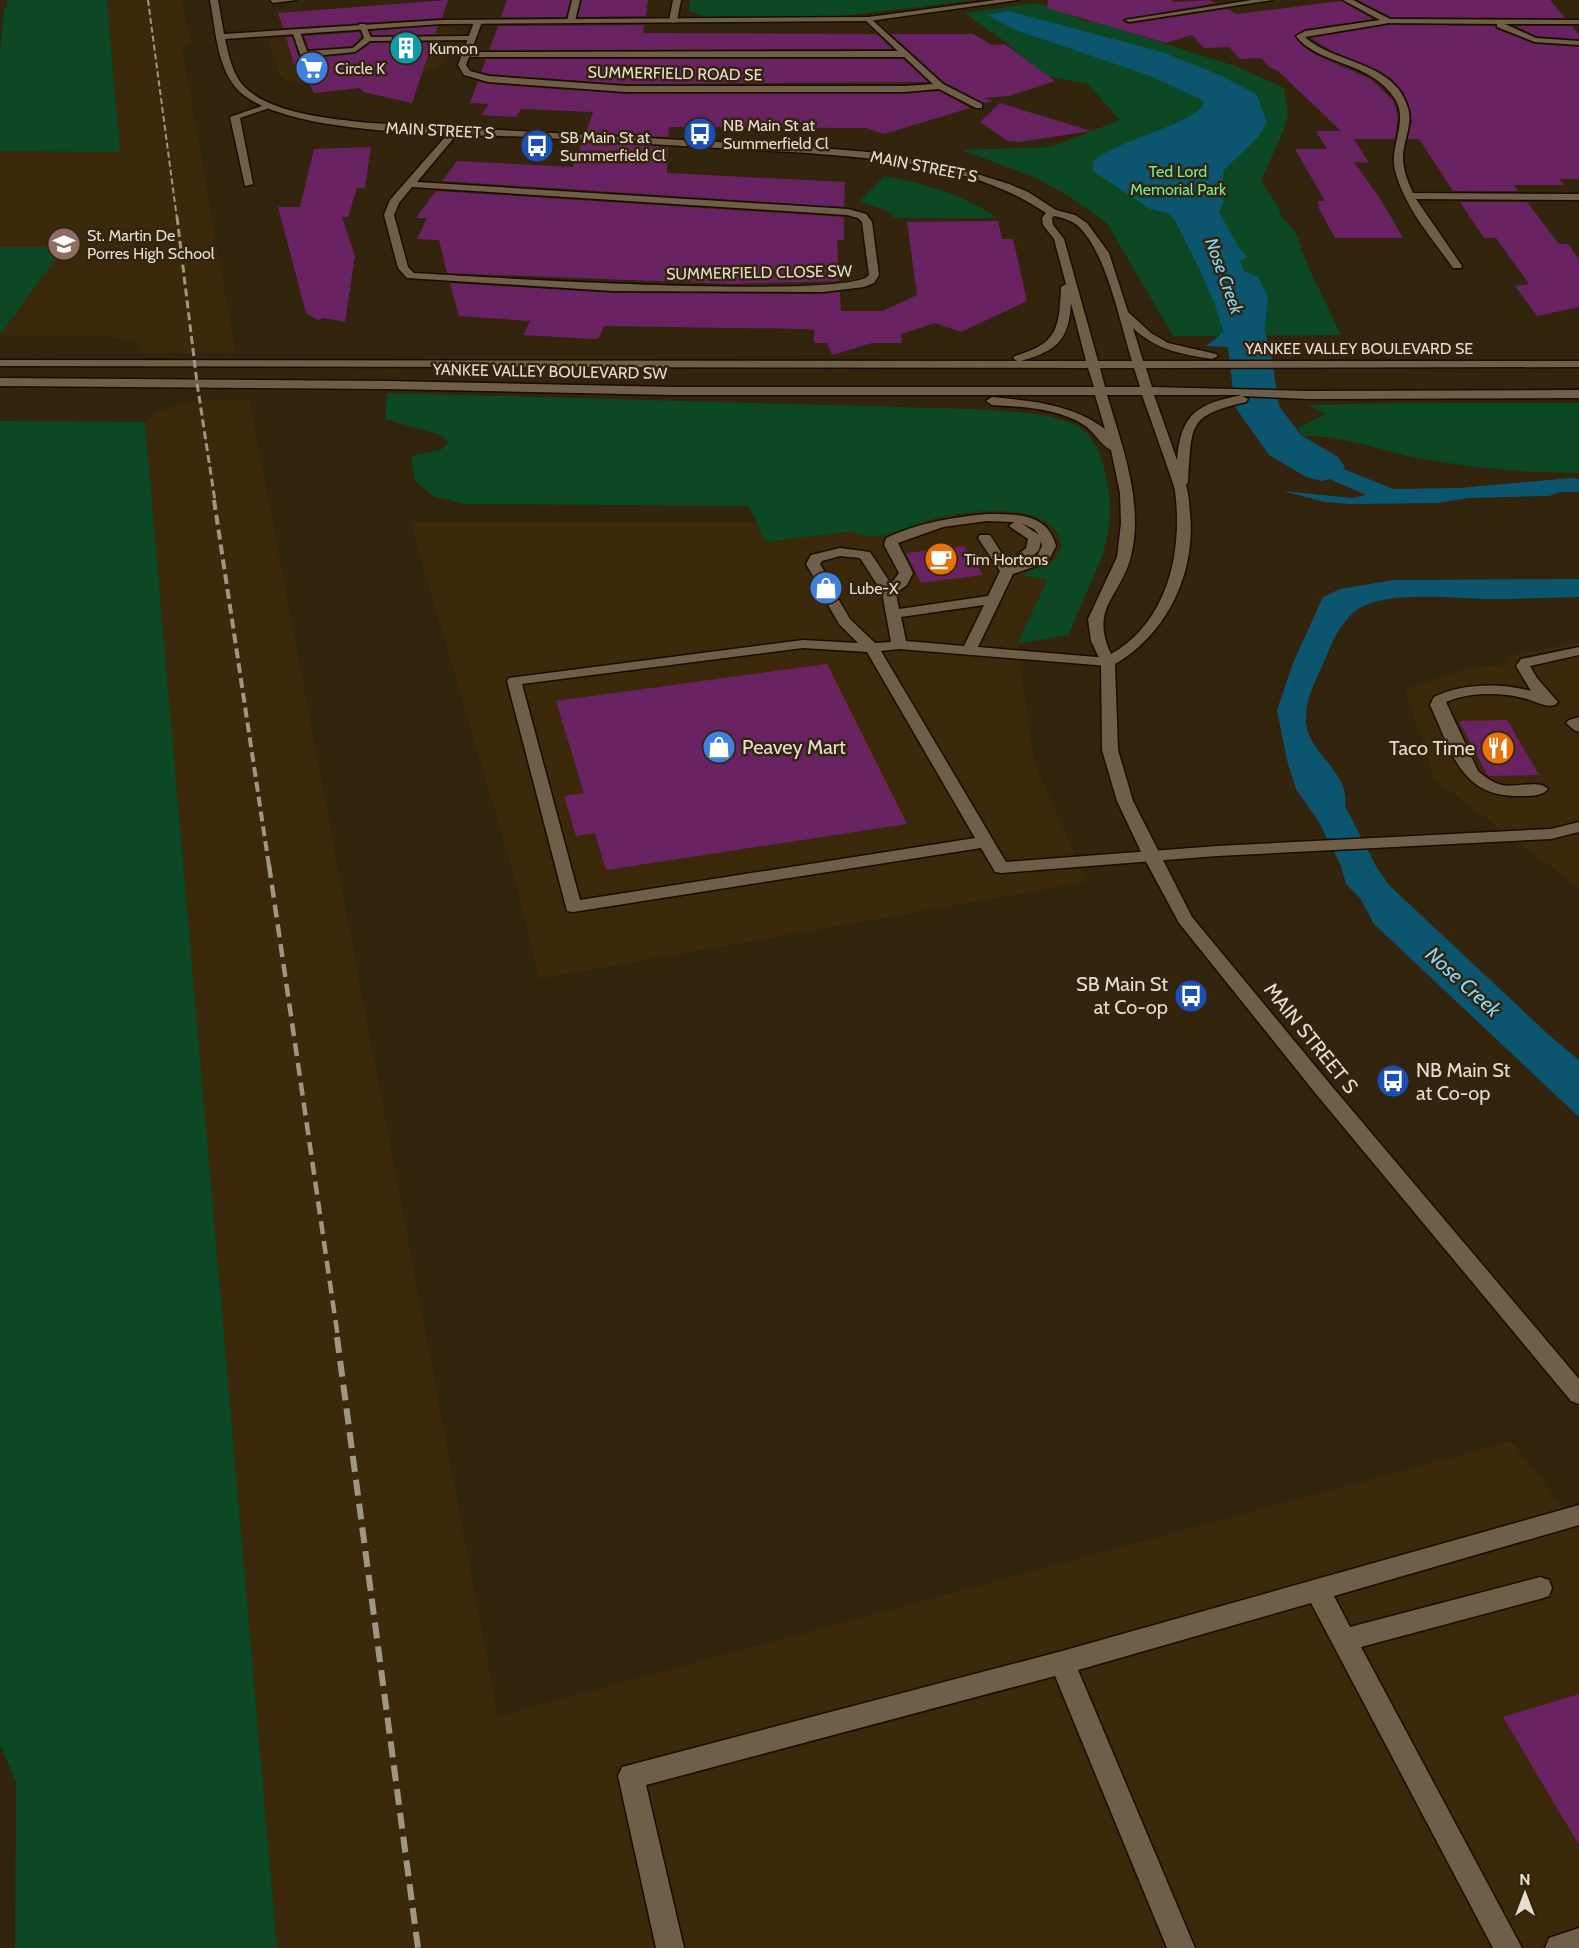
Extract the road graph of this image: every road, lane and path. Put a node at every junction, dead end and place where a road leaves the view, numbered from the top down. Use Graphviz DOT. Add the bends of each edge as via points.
graph roads {
  1 [pos="214,0"];
  2 [pos="292,0"];
  3 [pos="576,0"];
  4 [pos="676,0"];
  5 [pos="1014,0"];
  6 [pos="1268,0"];
  7 [pos="1347,0"];
  8 [pos="273,2"];
  9 [pos="869,19"];
  10 [pos="1129,20"];
  11 [pos="571,21"];
  12 [pos="673,21"];
  13 [pos="1389,21"];
  14 [pos="478,22"];
  15 [pos="1494,22"];
  16 [pos="1579,22"];
  17 [pos="362,26"];
  18 [pos="296,31"];
  19 [pos="222,37"];
  20 [pos="472,38"];
  21 [pos="369,39"];
  22 [pos="1579,43"];
  23 [pos="906,54"];
  24 [pos="465,55"];
  25 [pos="940,86"];
  26 [pos="271,106"];
  27 [pos="979,106"];
  28 [pos="454,131"];
  29 [pos="248,184"];
  30 [pos="410,184"];
  31 [pos="1412,196"];
  32 [pos="1579,196"];
  33 [pos="1052,212"];
  34 [pos="1066,266"];
  35 [pos="1457,266"];
  36 [pos="1124,312"];
  37 [pos="0,363"];
  38 [pos="979,364"];
  39 [pos="1093,364"];
  40 [pos="1138,364"];
  41 [pos="1294,364"];
  42 [pos="1579,364"];
  43 [pos="0,382"];
  44 [pos="672,391"];
  45 [pos="1100,391"];
  46 [pos="1147,391"];
  47 [pos="1579,394"];
  48 [pos="1308,395"];
  49 [pos="1121,460"];
  50 [pos="1181,489"];
  51 [pos="985,538"];
  52 [pos="1007,571"];
  53 [pos="821,579"];
  54 [pos="890,592"];
  55 [pos="831,598"];
  56 [pos="994,599"];
  57 [pos="894,614"];
  58 [pos="899,645"];
  59 [pos="872,648"];
  60 [pos="969,651"];
  61 [pos="1579,651"];
  62 [pos="1108,662"];
  63 [pos="1579,722"];
  64 [pos="1579,728"];
  65 [pos="1540,789"];
  66 [pos="1579,827"];
  67 [pos="985,842"];
  68 [pos="1150,856"];
  69 [pos="1579,1395"];
  70 [pos="1579,1515"];
  71 [pos="1540,1588"];
  72 [pos="1318,1591"];
  73 [pos="1345,1640"];
  74 [pos="1062,1663"];
  75 [pos="1579,1942"];
  76 [pos="670,1948"];
  77 [pos="1181,1948"];
  78 [pos="1508,1948"];
  79 [pos="1559,1948"];
  1 -- 19 [label="main road, MAIN STREET S"];
  2 -- 8 [label="main road"];
  3 -- 11 [label="main road"];
  4 -- 12 [label="main road"];
  5 -- 9 [label="main road"];
  6 -- 10 [label="main road"];
  7 -- 13 [label="main road"];
  9 -- 12 [label="main road"];
  9 -- 23 [label="main road"];
  11 -- 12 [label="main road"];
  11 -- 14 [label="main road"];
  13 -- 15 [label="main road"];
  13 -- 31 [label="main road" via="1300,36 1308,44 1366,69 1401,100 1405,123 1396,156 1403,182"];
  14 -- 17 [label="main road"];
  14 -- 20 [label="main road"];
  15 -- 16 [label="main road"];
  15 -- 22 [label="main road" via="1535,40"];
  17 -- 18 [label="main road"];
  17 -- 21 [label="main road"];
  18 -- 19 [label="main road"];
  18 -- 21 [label="main road" via="304,54 355,50"];
  19 -- 26 [label="main road, MAIN STREET S" via="237,85"];
  20 -- 21 [label="main road"];
  20 -- 24 [label="main road"];
  23 -- 24 [label="main road"];
  23 -- 25 [label="main road"];
  24 -- 25 [label="main road, SUMMERFIELD ROAD SE" via="463,69 475,76 596,88"];
  25 -- 27 [label="main road"];
  26 -- 28 [label="main road, MAIN STREET S" via="361,125"];
  26 -- 29 [label="main road" via="235,117"];
  28 -- 30 [label="main road, SUMMERFIELD CLOSE SW"];
  28 -- 33 [label="main road, MAIN STREET S" via="879,156 984,178 1025,194"];
  30 -- 30 [label="main road, SUMMERFIELD CLOSE SW" via="848,212 867,222 874,275 860,285 823,289 613,288 411,276 403,268 389,215 394,202"];
  31 -- 32 [label="main road"];
  31 -- 35 [label="main road"];
  33 -- 34 [label="main road, MAIN STREET S" via="1047,218 1048,225 1059,239"];
  33 -- 36 [label="main road, MAIN STREET S" via="1071,217 1094,238 1104,253"];
  34 -- 38 [label="main road" via="1065,323 1058,340 1028,356"];
  34 -- 39 [label="main road, MAIN STREET S"];
  36 -- 40 [label="main road, MAIN STREET S"];
  36 -- 41 [label="main road" via="1149,339 1171,348"];
  37 -- 38 [label="main road, YANKEE VALLEY BOULEVARD SW"];
  38 -- 39 [label="main road, YANKEE VALLEY BOULEVARD SW"];
  39 -- 40 [label="main road, YANKEE VALLEY BOULEVARD SE"];
  39 -- 45 [label="main road, MAIN STREET S"];
  40 -- 41 [label="main road, YANKEE VALLEY BOULEVARD SE"];
  40 -- 46 [label="main road, MAIN STREET S"];
  41 -- 42 [label="main road, YANKEE VALLEY BOULEVARD SE"];
  43 -- 44 [label="main road, YANKEE VALLEY BOULEVARD SW"];
  44 -- 45 [label="main road, YANKEE VALLEY BOULEVARD SW"];
  44 -- 49 [label="main road" via="1034,405 1068,412 1092,424 1104,434"];
  45 -- 46 [label="main road, YANKEE VALLEY BOULEVARD SW"];
  45 -- 49 [label="main road, MAIN STREET S"];
  46 -- 48 [label="main road"];
  46 -- 50 [label="main road, MAIN STREET S"];
  47 -- 48 [label="main road"];
  48 -- 50 [label="main road" via="1228,401 1203,408 1191,421 1185,441"];
  49 -- 62 [label="main road, MAIN STREET S" via="1127,540 1124,556 1095,619 1098,640"];
  50 -- 62 [label="main road, MAIN STREET S" via="1184,540 1166,602 1133,647"];
  51 -- 52 [label="main road"];
  52 -- 54 [label="main road" via="1043,559 1049,546 1046,533 1038,525 1017,518 956,520 891,541 906,573"];
  52 -- 56 [label="main road"];
  53 -- 54 [label="main road" via="813,564 816,558 857,552 865,555"];
  54 -- 57 [label="main road"];
  55 -- 59 [label="main road" via="844,621"];
  56 -- 57 [label="main road"];
  56 -- 60 [label="main road"];
  57 -- 58 [label="main road"];
  58 -- 59 [label="main road"];
  58 -- 60 [label="main road"];
  59 -- 67 [label="main road"];
  59 -- 67 [label="main road" via="803,645 514,681 573,906"];
  60 -- 62 [label="main road"];
  61 -- 65 [label="main road" via="1526,662 1523,666 1550,702 1509,692 1454,694 1439,700 1438,705 1477,780 1495,789"];
  62 -- 68 [label="main road, MAIN STREET S" via="1110,750 1125,801"];
  63 -- 64 [label="main road" via="1574,723"];
  66 -- 68 [label="main road" via="1551,834"];
  67 -- 68 [label="main road" via="1000,868"];
  68 -- 69 [label="main road, MAIN STREET S" via="1185,919"];
  70 -- 72 [label="main road"];
  71 -- 73 [label="main road"];
  72 -- 73 [label="main road"];
  72 -- 74 [label="main road"];
  73 -- 78 [label="main road"];
  74 -- 76 [label="main road" via="631,1776"];
  74 -- 77 [label="main road"];
  75 -- 79 [label="main road"];
}
